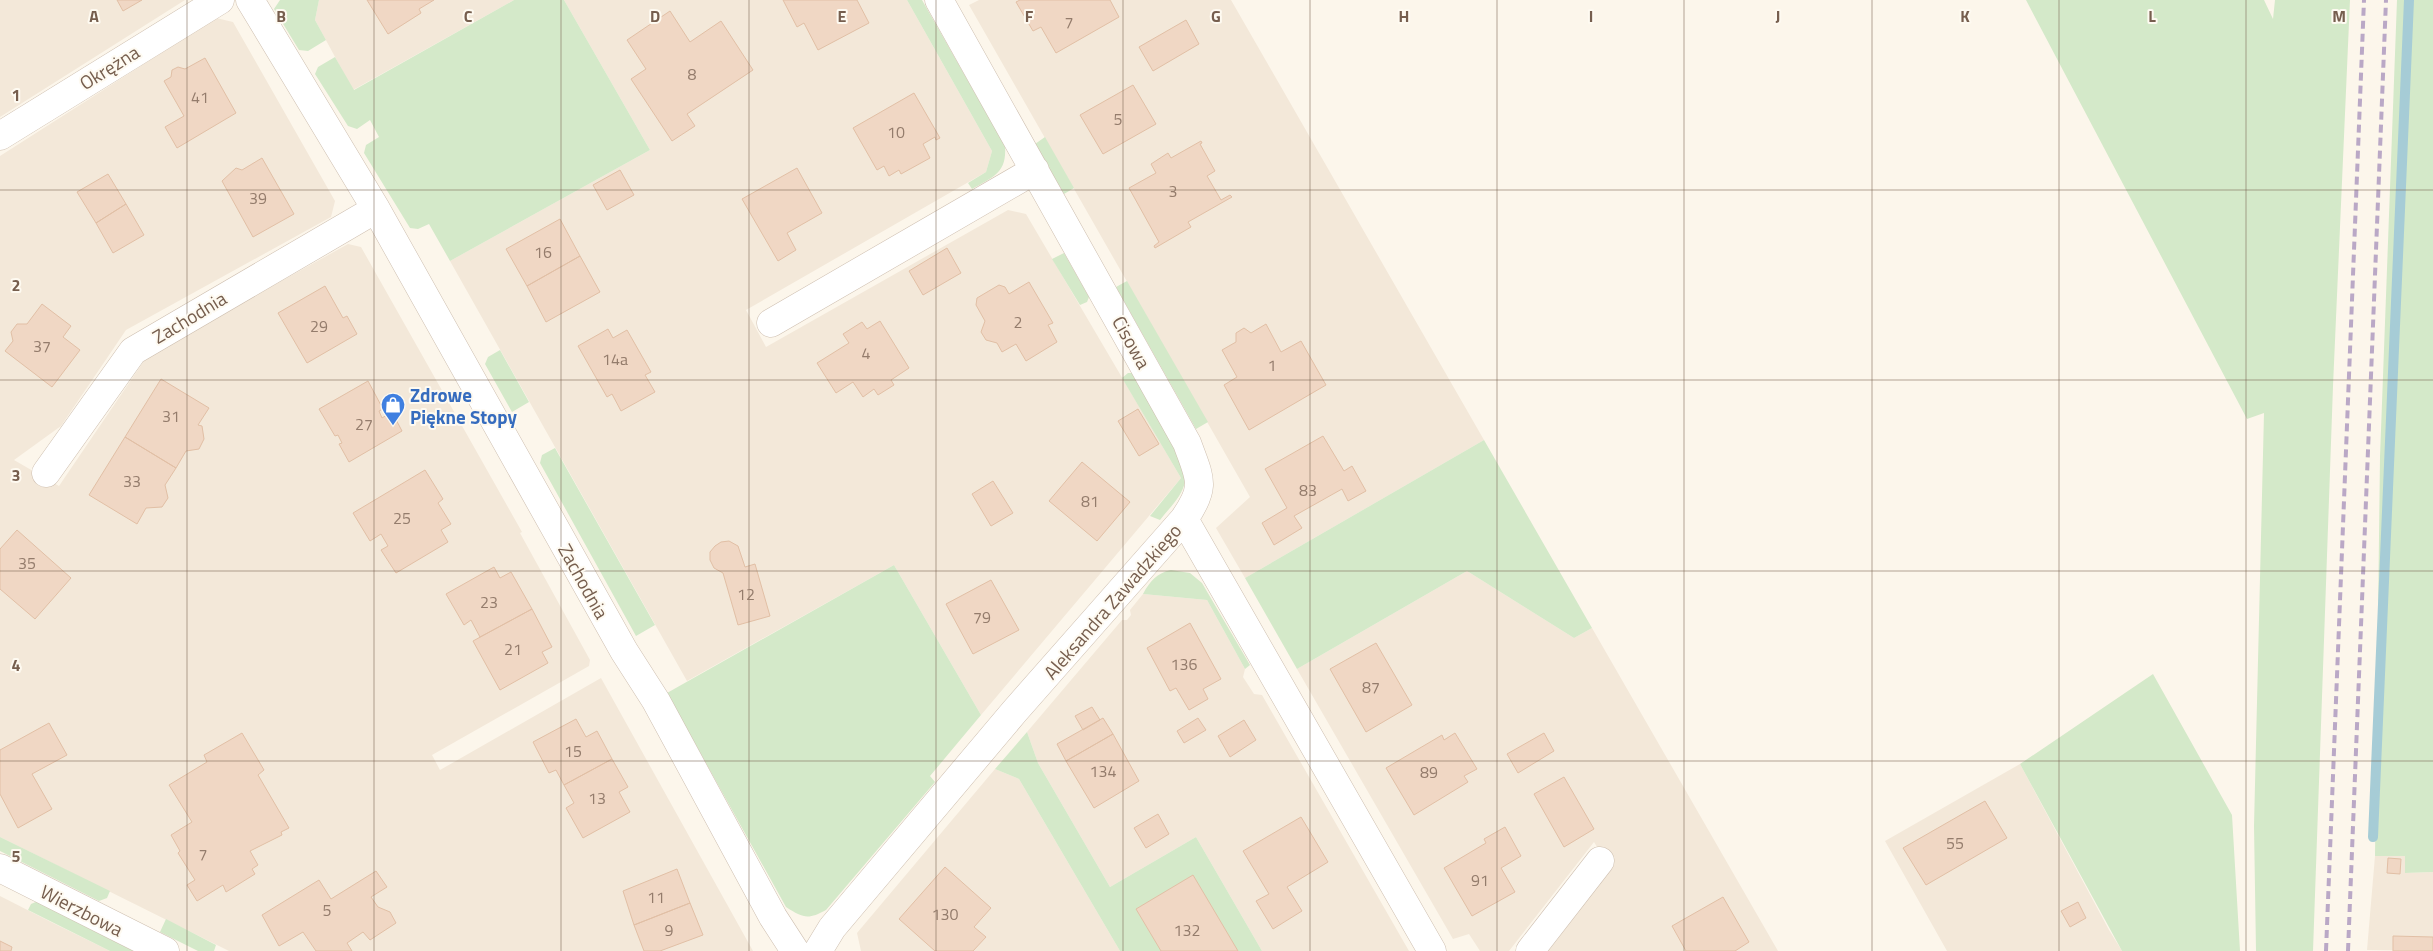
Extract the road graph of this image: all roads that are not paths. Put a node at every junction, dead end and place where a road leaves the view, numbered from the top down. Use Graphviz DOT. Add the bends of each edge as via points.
graph roads {
  1 [pos="220,0"];
  2 [pos="250,0"];
  3 [pos="939,0"];
  4 [pos="0,136"];
  5 [pos="1035,170"];
  6 [pos="376,208"];
  7 [pos="771,323"];
  8 [pos="46,473"];
  9 [pos="1184,519"];
  10 [pos="1600,861"];
  11 [pos="0,868"];
  12 [pos="165,951"];
  13 [pos="795,951"];
  14 [pos="818,951"];
  15 [pos="1432,951"];
  16 [pos="1530,951"];
  1 -- 4 [label="street, Okrężna"];
  2 -- 6 [label="street, Zachodnia"];
  3 -- 5 [label="street, Cisowa"];
  5 -- 7 [label="street"];
  5 -- 9 [label="street, Cisowa" via="1187,443 1200,480 1197,500"];
  6 -- 8 [label="street, Zachodnia" via="133,351"];
  6 -- 13 [label="street, Zachodnia"];
  9 -- 14 [label="street, Aleksandra Zawadzkiego" via="1014,712 832,928"];
  9 -- 15 [label="street, Aleksandra Zawadzkiego"];
  10 -- 16 [label="street"];
  11 -- 12 [label="street, Wierzbowa"];
}
